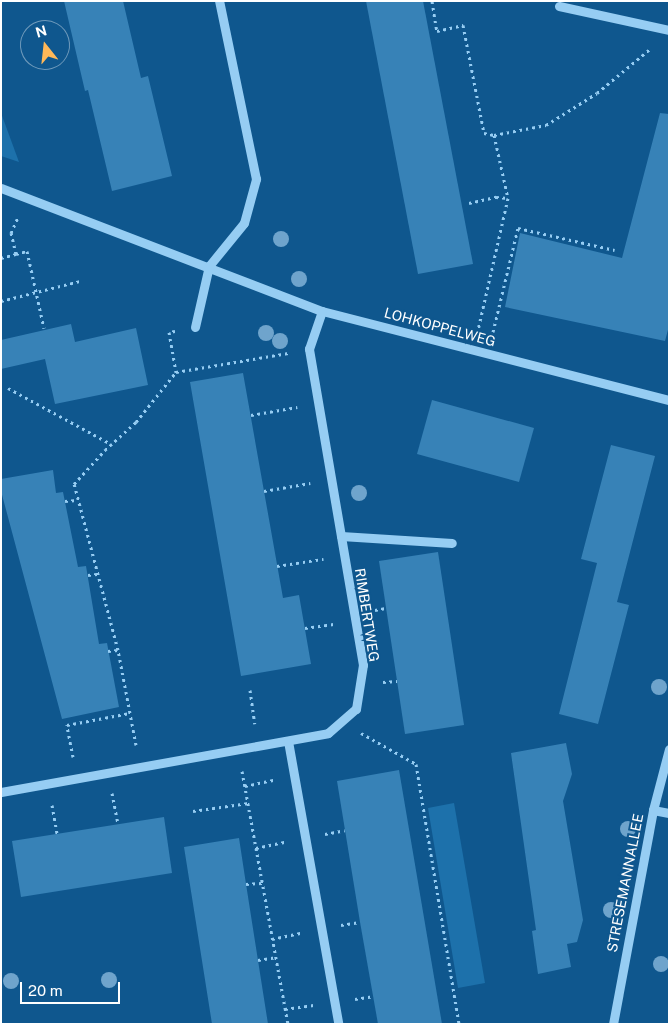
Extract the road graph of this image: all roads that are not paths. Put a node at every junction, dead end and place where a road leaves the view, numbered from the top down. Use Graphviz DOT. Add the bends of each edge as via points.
graph roads {
  1 [pos="219,1"];
  2 [pos="559,6"];
  3 [pos="665,29"];
  4 [pos="1,188"];
  5 [pos="209,266"];
  6 [pos="322,311"];
  7 [pos="195,326"];
  8 [pos="669,400"];
  9 [pos="341,536"];
  10 [pos="452,543"];
  11 [pos="288,741"];
  12 [pos="669,749"];
  13 [pos="1,792"];
  14 [pos="653,810"];
  15 [pos="669,813"];
  16 [pos="338,1023"];
  17 [pos="613,1024"];
  1 -- 5 [label="street" via="256,179 244,223"];
  2 -- 3 [label="street"];
  4 -- 5 [label="street, LOHKOPPELWEG"];
  5 -- 6 [label="street, LOHKOPPELWEG"];
  5 -- 7 [label="street"];
  6 -- 8 [label="street, LOHKOPPELWEG"];
  6 -- 9 [label="street, RIMBERTWEG" via="309,349"];
  9 -- 10 [label="street"];
  9 -- 11 [label="street, RIMBERTWEG" via="363,665 356,709 328,733"];
  11 -- 13 [label="street, RIMBERTWEG"];
  11 -- 16 [label="street"];
  12 -- 14 [label="street, STRESEMANNALLEE"];
  14 -- 15 [label="street"];
  14 -- 17 [label="street, STRESEMANNALLEE"];
}
